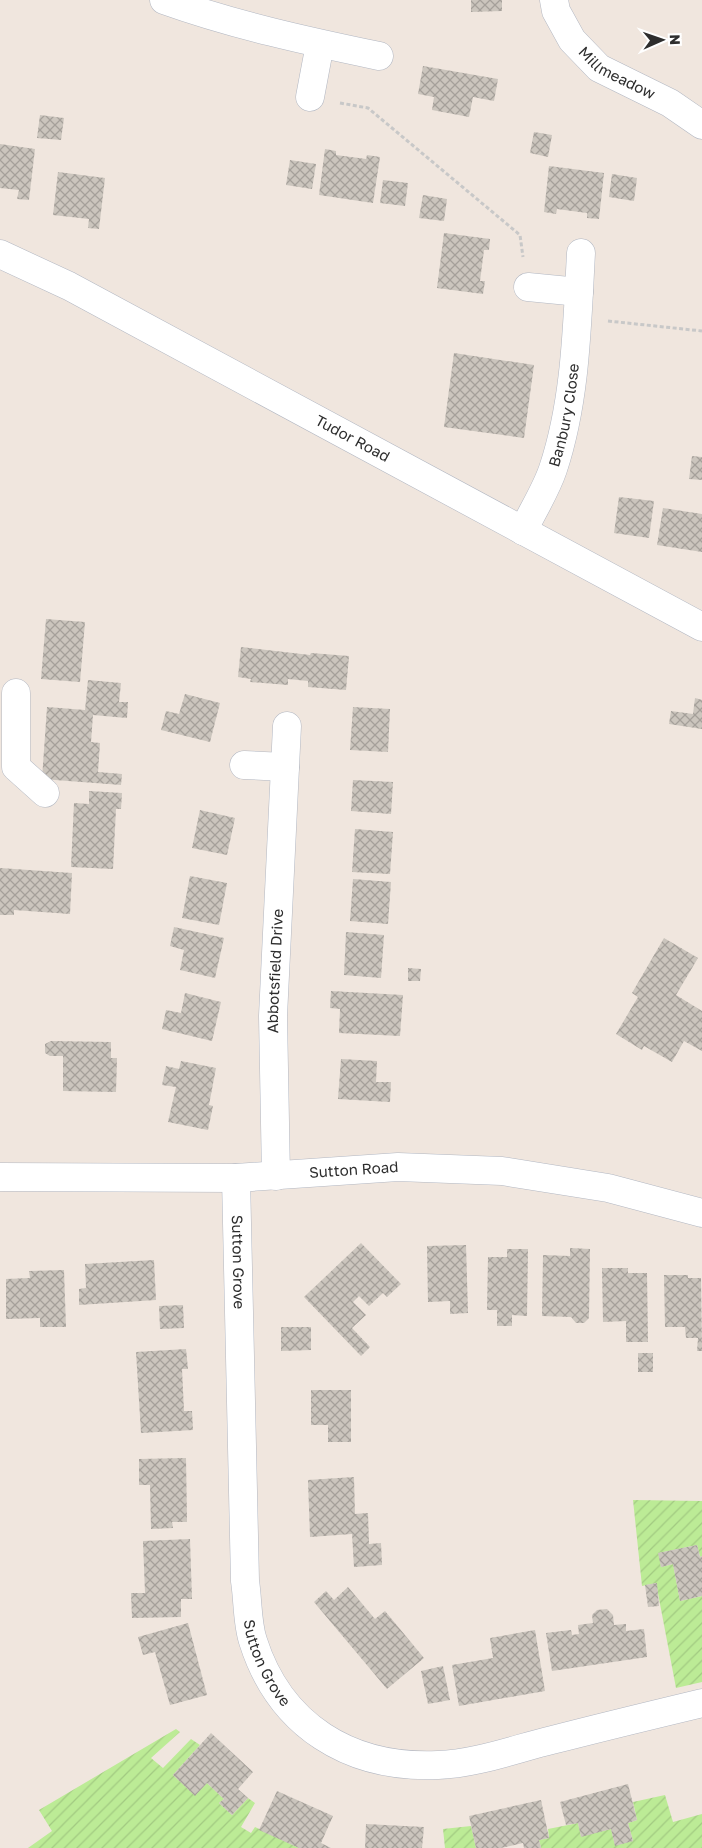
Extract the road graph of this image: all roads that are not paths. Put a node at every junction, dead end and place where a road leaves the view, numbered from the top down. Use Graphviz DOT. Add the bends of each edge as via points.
graph roads {
  1 [pos="164,0"];
  2 [pos="554,0"];
  3 [pos="320,44"];
  4 [pos="380,56"];
  5 [pos="310,97"];
  6 [pos="702,126"];
  7 [pos="0,254"];
  8 [pos="581,254"];
  9 [pos="528,287"];
  10 [pos="577,305"];
  11 [pos="523,531"];
  12 [pos="702,627"];
  13 [pos="16,693"];
  14 [pos="287,726"];
  15 [pos="244,765"];
  16 [pos="8,767"];
  17 [pos="285,767"];
  18 [pos="45,793"];
  19 [pos="0,1176"];
  20 [pos="276,1176"];
  21 [pos="236,1178"];
  22 [pos="702,1213"];
  23 [pos="702,1703"];
  1 -- 3 [label="street" via="197,12"];
  2 -- 6 [label="street, Millmeadow" via="556,11 572,40 599,68 670,103"];
  3 -- 4 [label="street"];
  3 -- 5 [label="street"];
  7 -- 11 [label="street, Tudor Road" via="69,286"];
  8 -- 10 [label="street, Banbury Close"];
  9 -- 10 [label="street"];
  10 -- 11 [label="street, Banbury Close" via="572,380 564,431 552,470"];
  11 -- 12 [label="street, Tudor Road"];
  13 -- 16 [label="street"];
  14 -- 17 [label="street, Abbotsfield Drive"];
  15 -- 17 [label="street"];
  16 -- 18 [label="street"];
  17 -- 20 [label="street, Abbotsfield Drive" via="273,1016"];
  19 -- 21 [label="street, Sutton Road"];
  20 -- 21 [label="street, Sutton Road"];
  20 -- 22 [label="street, Sutton Road" via="398,1167 502,1171 608,1188"];
  21 -- 23 [label="street, Sutton Grove" via="245,1581 253,1640 270,1682 294,1714 327,1739 363,1757 401,1765 440,1765"];
}
